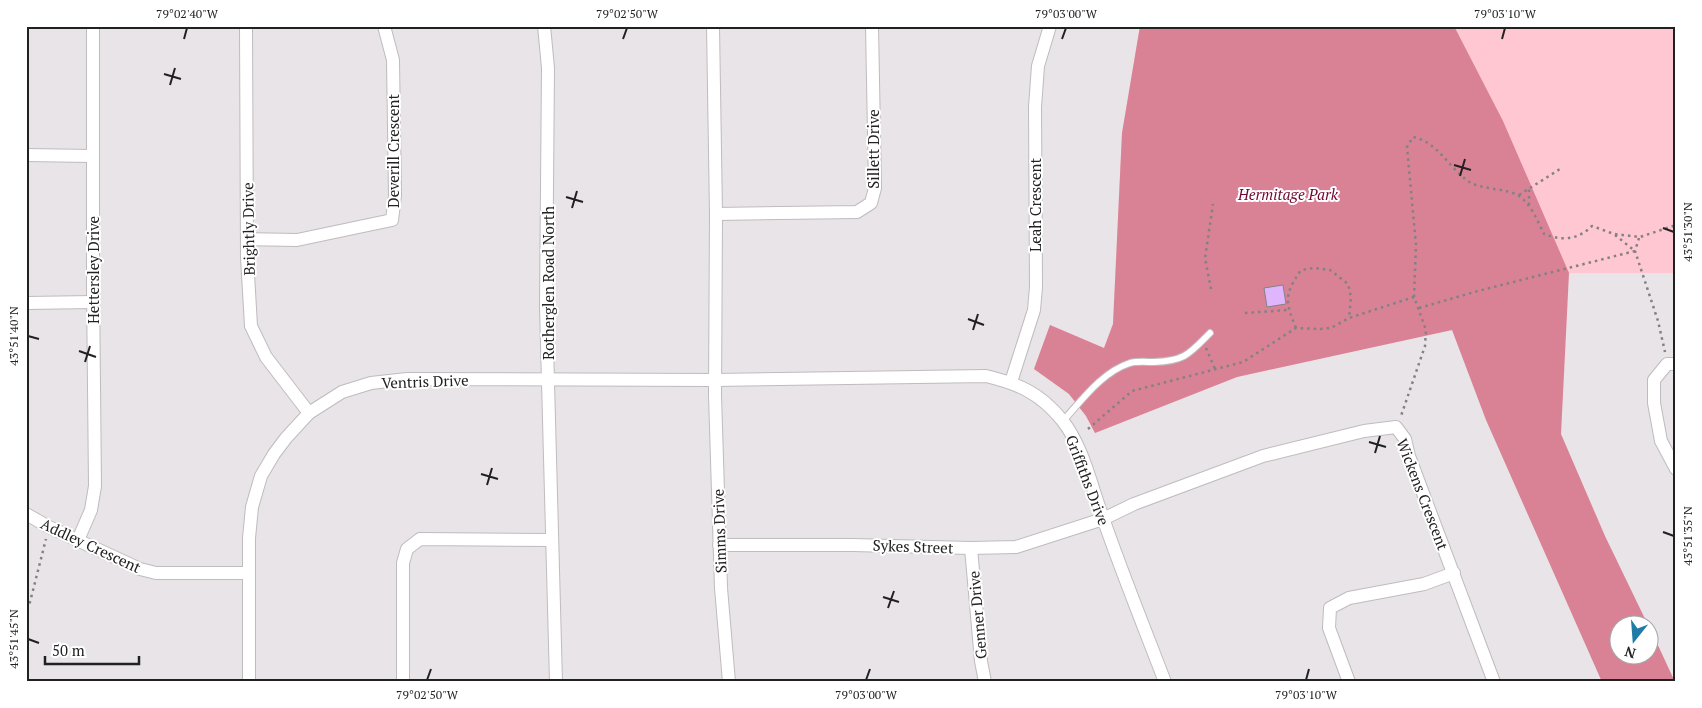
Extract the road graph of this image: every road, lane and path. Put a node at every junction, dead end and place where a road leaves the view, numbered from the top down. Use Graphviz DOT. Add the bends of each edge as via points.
graph roads {
  1 [pos="93,26"];
  2 [pos="246,26"];
  3 [pos="384,26"];
  4 [pos="544,26"];
  5 [pos="713,26"];
  6 [pos="872,26"];
  7 [pos="1050,26"];
  8 [pos="26,155"];
  9 [pos="92,156"];
  10 [pos="1560,170"];
  11 [pos="1529,189"];
  12 [pos="1519,195"];
  13 [pos="1214,204"];
  14 [pos="1529,207"];
  15 [pos="716,214"];
  16 [pos="1676,225"];
  17 [pos="1614,234"];
  18 [pos="1640,237"];
  19 [pos="247,239"];
  20 [pos="1636,251"];
  21 [pos="1211,289"];
  22 [pos="1414,297"];
  23 [pos="93,302"];
  24 [pos="26,303"];
  25 [pos="1419,308"];
  26 [pos="1289,310"];
  27 [pos="1245,313"];
  28 [pos="1350,318"];
  29 [pos="1296,328"];
  30 [pos="1210,333"];
  31 [pos="1203,340"];
  32 [pos="1671,364"];
  33 [pos="1215,369"];
  34 [pos="548,379"];
  35 [pos="715,380"];
  36 [pos="1011,382"];
  37 [pos="309,413"];
  38 [pos="1063,421"];
  39 [pos="1396,427"];
  40 [pos="1088,429"];
  41 [pos="1676,469"];
  42 [pos="26,514"];
  43 [pos="1103,519"];
  44 [pos="49,527"];
  45 [pos="78,540"];
  46 [pos="552,540"];
  47 [pos="719,545"];
  48 [pos="971,548"];
  49 [pos="248,572"];
  50 [pos="1454,573"];
  51 [pos="26,610"];
  52 [pos="249,682"];
  53 [pos="403,682"];
  54 [pos="556,682"];
  55 [pos="729,682"];
  56 [pos="984,682"];
  57 [pos="1165,682"];
  58 [pos="1349,682"];
  59 [pos="1494,682"];
  1 -- 9 [label="street, Hettersley Drive"];
  2 -- 19 [label="street, Brightly Drive"];
  3 -- 19 [label="street, Deverill Crescent" via="393,60 395,196 392,220 297,240"];
  4 -- 34 [label="street, Rotherglen Road North" via="548,68"];
  5 -- 15 [label="street"];
  6 -- 15 [label="street, Sillett Drive" via="875,188 872,203 857,212"];
  7 -- 36 [label="street, Leah Crescent" via="1038,66 1034,107 1034,310"];
  8 -- 9 [label="street"];
  9 -- 23 [label="street, Hettersley Drive"];
  10 -- 11 [label="path"];
  11 -- 12 [label="path"];
  11 -- 14 [label="path"];
  12 -- 14 [label="path"];
  12 -- 22 [label="path" via="1470,183 1438,150 1423,139 1413,137 1407,147 1416,245"];
  13 -- 21 [label="path" via="1205,258"];
  14 -- 17 [label="path" via="1544,234 1559,240 1584,234 1592,226"];
  15 -- 35 [label="street"];
  16 -- 18 [label="path"];
  17 -- 18 [label="path"];
  17 -- 20 [label="path"];
  18 -- 20 [label="path"];
  19 -- 37 [label="street, Brightly Drive" via="250,326 266,356"];
  20 -- 25 [label="path"];
  20 -- 32 [label="path"];
  22 -- 25 [label="path"];
  22 -- 28 [label="path"];
  23 -- 24 [label="street"];
  23 -- 45 [label="street, Hettersley Drive" via="95,486 91,510"];
  25 -- 39 [label="path" via="1426,330 1425,346"];
  26 -- 27 [label="path"];
  26 -- 28 [label="path" via="1290,288 1301,270 1330,270 1348,284"];
  26 -- 29 [label="path"];
  28 -- 29 [label="path" via="1331,328"];
  29 -- 33 [label="path" via="1243,362"];
  30 -- 31 [label="lane"];
  31 -- 33 [label="path"];
  31 -- 38 [label="lane" via="1186,357 1163,362 1131,362 1112,372"];
  32 -- 41 [label="street" via="1654,380 1654,403 1662,441"];
  33 -- 40 [label="path" via="1132,390"];
  34 -- 35 [label="street, Ventris Drive"];
  34 -- 37 [label="street, Ventris Drive" via="407,379 371,383 342,392"];
  34 -- 46 [label="street, Rotherglen Road North"];
  35 -- 36 [label="street, Griffiths Drive" via="986,376"];
  35 -- 47 [label="street, Simms Drive"];
  36 -- 38 [label="street, Griffiths Drive" via="1040,396"];
  37 -- 49 [label="street, Ventris Drive" via="274,454 262,476 252,507"];
  38 -- 43 [label="street, Griffiths Drive" via="1076,443"];
  39 -- 43 [label="street, Wickens Crescent" via="1364,431 1263,456 1134,504"];
  39 -- 50 [label="street, Wickens Crescent" via="1405,439"];
  42 -- 44 [label="street, Addley Crescent"];
  43 -- 48 [label="street, Sykes Street" via="1016,547"];
  43 -- 57 [label="street, Griffiths Drive"];
  44 -- 45 [label="street, Addley Crescent"];
  44 -- 51 [label="path"];
  45 -- 49 [label="street, Addley Crescent" via="140,569 156,573"];
  46 -- 53 [label="street" via="420,539 407,549 403,563"];
  46 -- 54 [label="street, Rotherglen Road North"];
  47 -- 48 [label="street, Sykes Street"];
  47 -- 55 [label="street, Simms Drive"];
  48 -- 56 [label="street, Genner Drive"];
  49 -- 52 [label="street, Ventris Drive"];
  50 -- 58 [label="street" via="1424,584 1349,598 1330,608 1329,628"];
  50 -- 59 [label="street, Wickens Crescent"];
}
